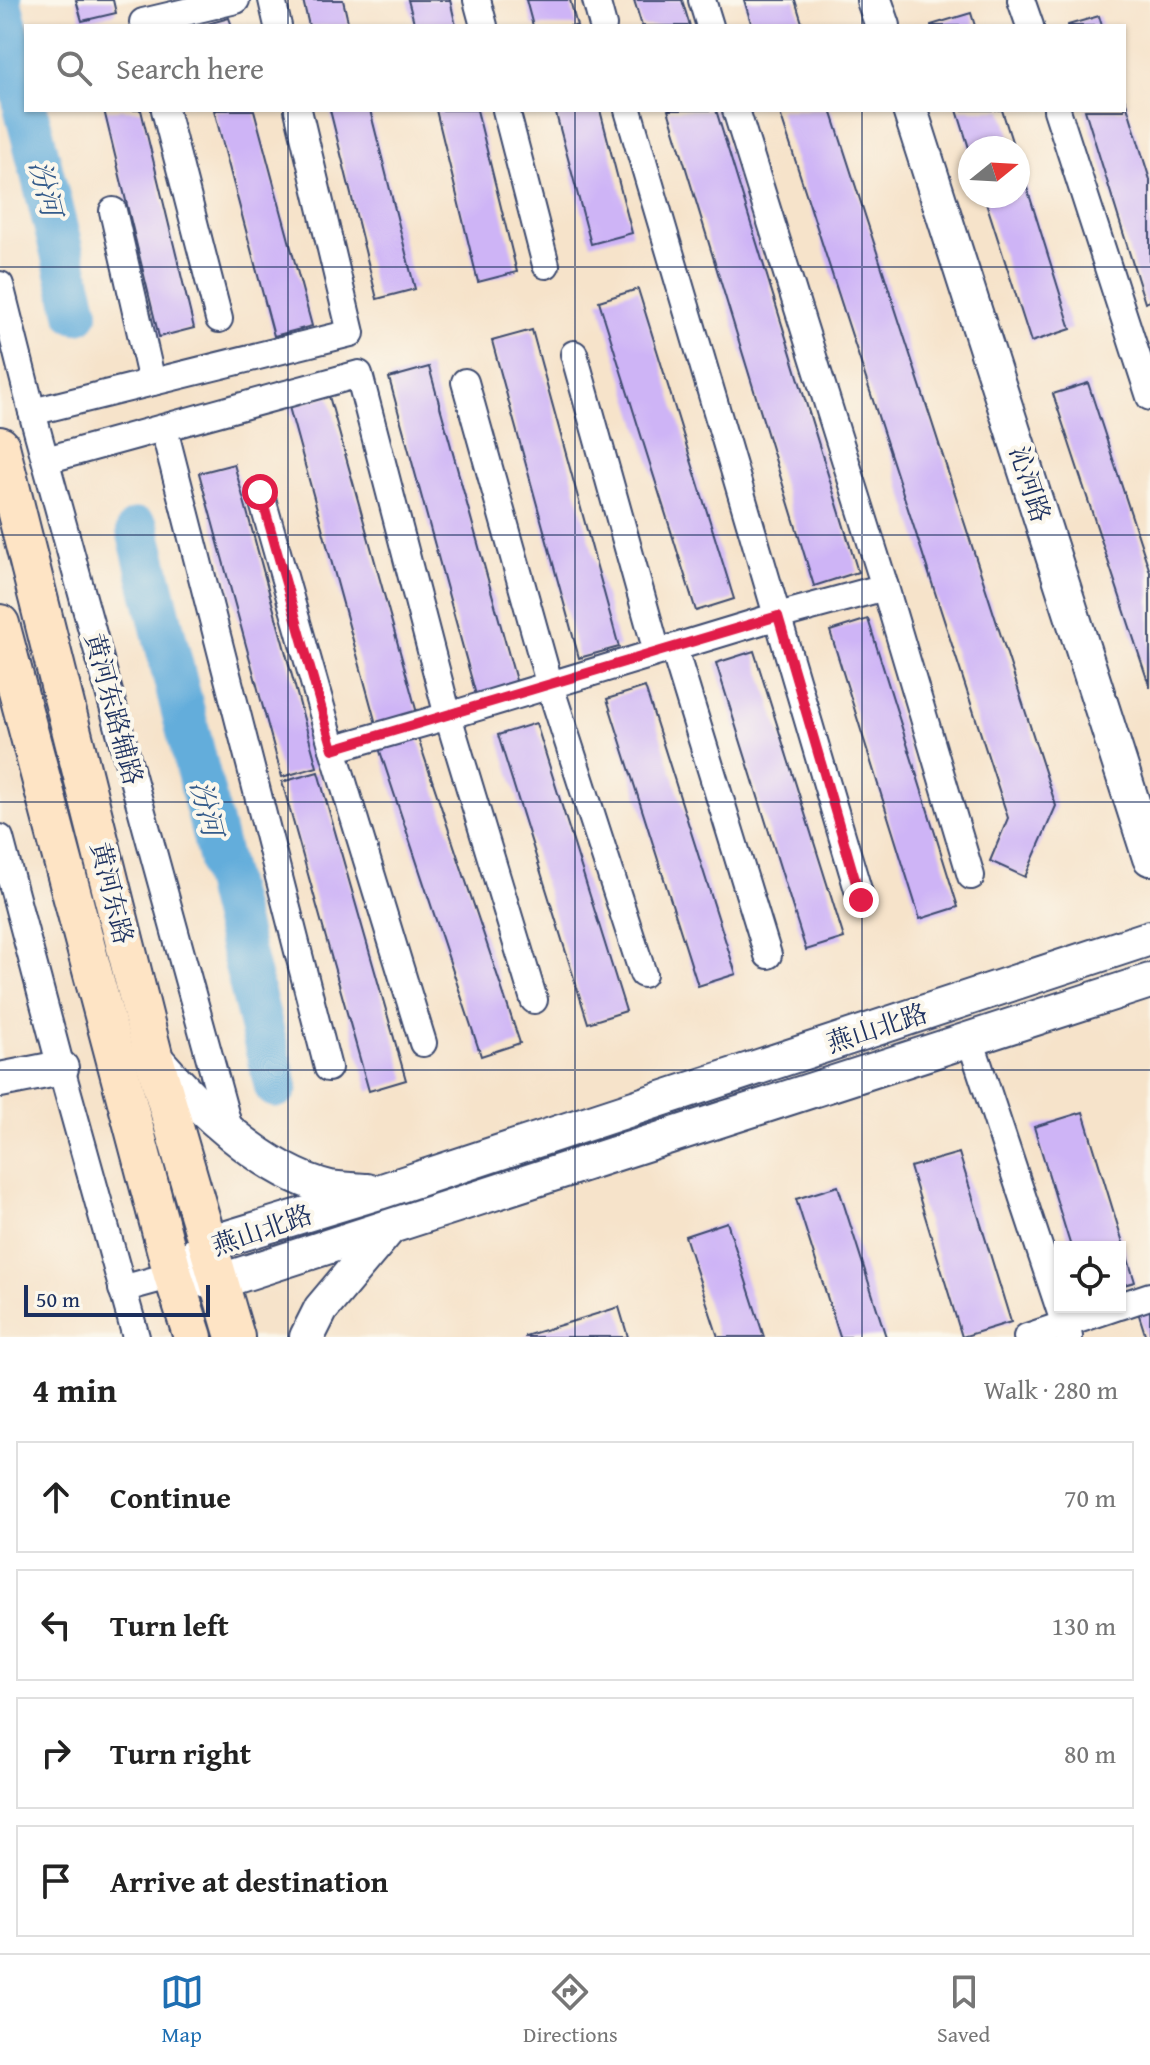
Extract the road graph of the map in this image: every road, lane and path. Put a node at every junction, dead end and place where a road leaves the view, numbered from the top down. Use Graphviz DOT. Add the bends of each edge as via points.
graph roads {
  1 [pos="236,0"];
  2 [pos="272,0"];
  3 [pos="477,0"];
  4 [pos="596,0"];
  5 [pos="702,0"];
  6 [pos="874,0"];
  7 [pos="1021,0"];
  8 [pos="141,16"];
  9 [pos="278,24"];
  10 [pos="483,24"];
  11 [pos="602,24"];
  12 [pos="709,24"];
  13 [pos="882,24"];
  14 [pos="1029,24"];
  15 [pos="166,112"];
  16 [pos="298,112"];
  17 [pos="507,112"];
  18 [pos="629,112"];
  19 [pos="737,112"];
  20 [pos="911,112"];
  21 [pos="1058,112"];
  22 [pos="113,211"];
  23 [pos="546,265"];
  24 [pos="0,285"];
  25 [pos="219,319"];
  26 [pos="1141,339"];
  27 [pos="574,354"];
  28 [pos="152,382"];
  29 [pos="465,382"];
  30 [pos="1150,397"];
  31 [pos="32,412"];
  32 [pos="164,429"];
  33 [pos="0,446"];
  34 [pos="46,460"];
  35 [pos="260,492"];
  36 [pos="885,587"];
  37 [pos="778,616"];
  38 [pos="0,624"];
  39 [pos="666,651"];
  40 [pos="550,686"];
  41 [pos="448,716"];
  42 [pos="333,749"];
  43 [pos="0,838"];
  44 [pos="1150,858"];
  45 [pos="971,876"];
  46 [pos="861,900"];
  47 [pos="1150,938"];
  48 [pos="768,955"];
  49 [pos="643,974"];
  50 [pos="1150,981"];
  51 [pos="534,1000"];
  52 [pos="970,1039"];
  53 [pos="423,1043"];
  54 [pos="153,1055"];
  55 [pos="61,1068"];
  56 [pos="328,1068"];
  57 [pos="0,1080"];
  58 [pos="230,1132"];
  59 [pos="379,1192"];
  60 [pos="389,1228"];
  61 [pos="208,1244"];
  62 [pos="173,1275"];
  63 [pos="218,1282"];
  64 [pos="122,1289"];
  65 [pos="1150,1296"];
  66 [pos="1126,1304"];
  67 [pos="1104,1313"];
  68 [pos="1067,1331"];
  69 [pos="136,1337"];
  70 [pos="193,1337"];
  71 [pos="235,1337"];
  72 [pos="307,1337"];
  73 [pos="1027,1337"];
  1 -- 8 [label="street"];
  2 -- 9 [label="street"];
  3 -- 10 [label="street"];
  4 -- 11 [label="street"];
  5 -- 12 [label="street"];
  6 -- 13 [label="street"];
  7 -- 14 [label="street"];
  15 -- 25 [label="street"];
  16 -- 28 [label="street" via="351,333"];
  17 -- 23 [label="street"];
  18 -- 37 [label="street"];
  19 -- 36 [label="street"];
  20 -- 44 [label="street, 沁河路"];
  21 -- 26 [label="street"];
  22 -- 28 [label="street"];
  24 -- 31 [label="street, 黄河东路辅路"];
  26 -- 30 [label="street"];
  27 -- 39 [label="street"];
  28 -- 31 [label="street"];
  29 -- 40 [label="street"];
  31 -- 34 [label="street, 黄河东路辅路"];
  32 -- 34 [label="street"];
  32 -- 41 [label="street" via="359,374"];
  32 -- 56 [label="street"];
  33 -- 54 [label="main road, 黄河东路"];
  34 -- 58 [label="street, 黄河东路辅路"];
  35 -- 42 [label="street"];
  36 -- 37 [label="street"];
  36 -- 45 [label="street"];
  37 -- 39 [label="street"];
  37 -- 46 [label="street"];
  38 -- 62 [label="main road, 黄河东路"];
  39 -- 40 [label="street"];
  39 -- 48 [label="street"];
  40 -- 41 [label="street"];
  40 -- 49 [label="street"];
  41 -- 42 [label="street"];
  41 -- 51 [label="street"];
  42 -- 53 [label="street"];
  43 -- 55 [label="street"];
  47 -- 59 [label="street, 燕山北路"];
  50 -- 52 [label="street, 燕山北路"];
  52 -- 60 [label="street, 燕山北路"];
  52 -- 68 [label="street"];
  54 -- 58 [label="street" via="186,1094"];
  54 -- 61 [label="main road, 黄河东路"];
  55 -- 57 [label="street"];
  55 -- 64 [label="street"];
  58 -- 59 [label="street" via="273,1164 330,1188"];
  59 -- 61 [label="street, 燕山北路"];
  60 -- 63 [label="street, 燕山北路"];
  60 -- 72 [label="street" via="321,1309"];
  61 -- 62 [label="street, 燕山北路"];
  61 -- 63 [label="main road, 黄河东路"];
  62 -- 63 [label="street, 燕山北路"];
  62 -- 64 [label="street"];
  62 -- 70 [label="main road, 黄河东路"];
  63 -- 71 [label="main road, 黄河东路"];
  64 -- 69 [label="street"];
  65 -- 66 [label="street"];
  67 -- 68 [label="street"];
  68 -- 73 [label="street"];
}
